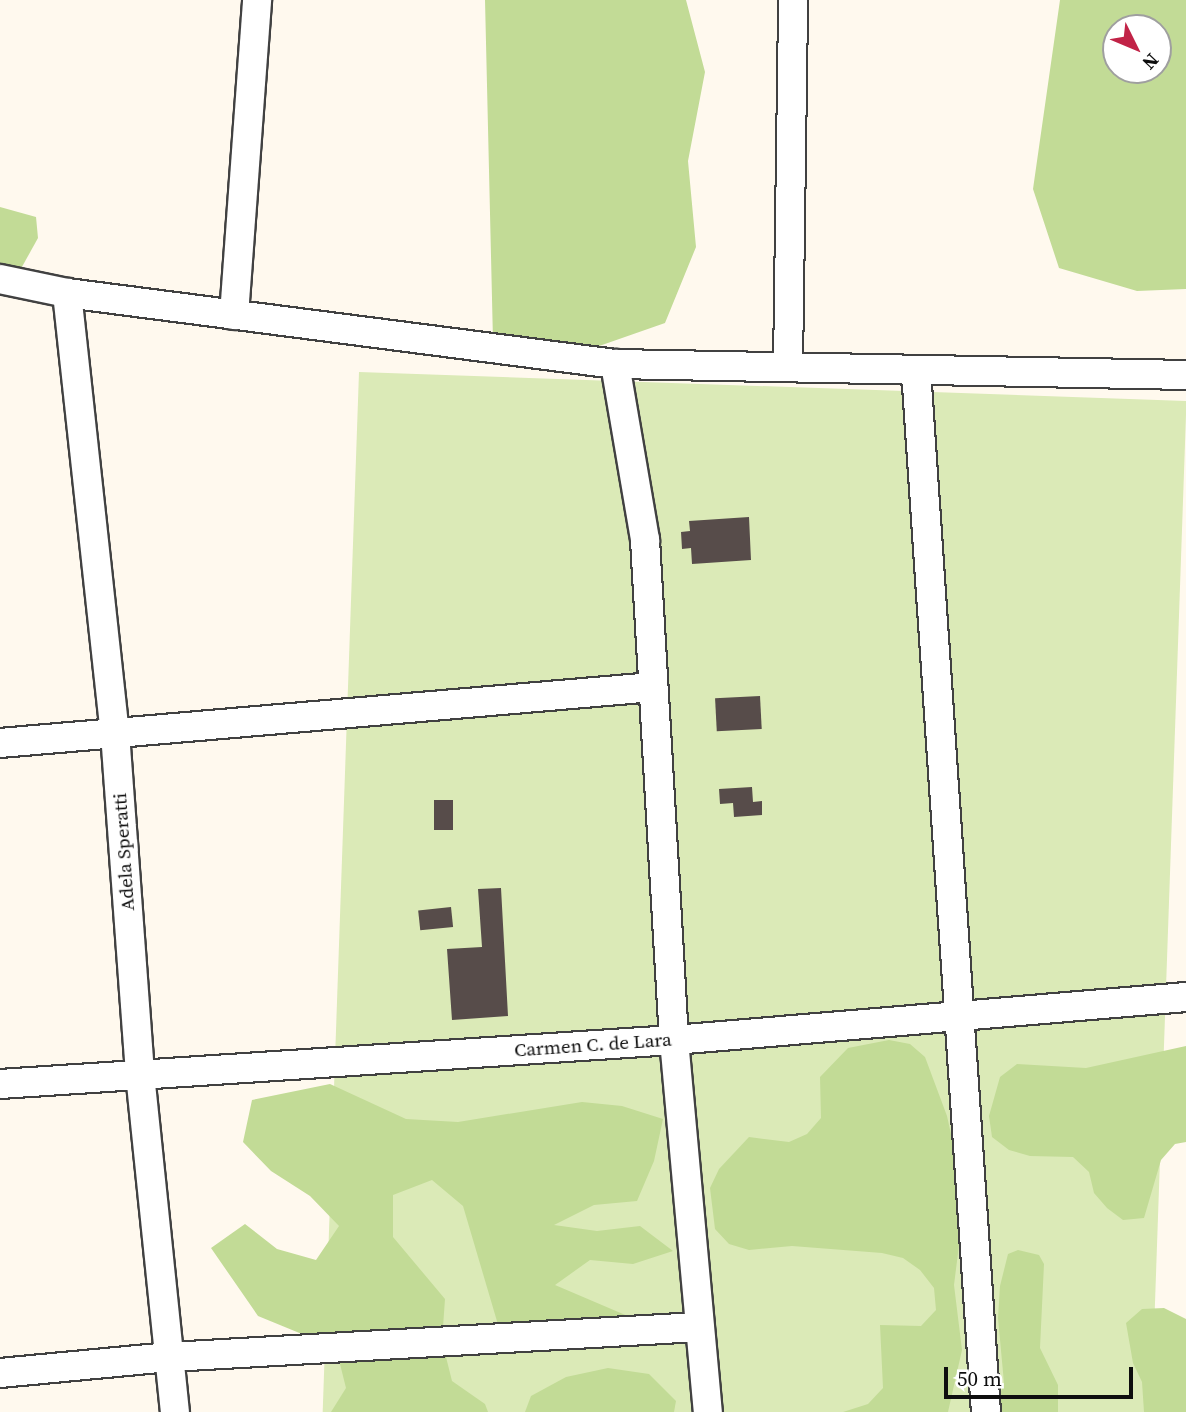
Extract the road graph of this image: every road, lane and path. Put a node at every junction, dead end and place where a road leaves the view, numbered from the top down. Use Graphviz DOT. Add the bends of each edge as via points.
graph roads {
  1 [pos="257,0"];
  2 [pos="793,0"];
  3 [pos="0,279"];
  4 [pos="66,293"];
  5 [pos="234,315"];
  6 [pos="615,364"];
  7 [pos="788,368"];
  8 [pos="916,370"];
  9 [pos="1186,375"];
  10 [pos="653,687"];
  11 [pos="115,733"];
  12 [pos="0,743"];
  13 [pos="1186,997"];
  14 [pos="959,1019"];
  15 [pos="674,1040"];
  16 [pos="140,1074"];
  17 [pos="0,1084"];
  18 [pos="699,1326"];
  19 [pos="170,1357"];
  20 [pos="0,1373"];
  21 [pos="175,1412"];
  22 [pos="708,1412"];
  23 [pos="986,1412"];
  1 -- 5 [label="lane"];
  2 -- 7 [label="lane"];
  3 -- 4 [label="lane"];
  4 -- 5 [label="lane"];
  4 -- 11 [label="lane, Adela Speratti"];
  5 -- 6 [label="lane"];
  6 -- 7 [label="lane"];
  6 -- 10 [label="lane" via="645,540"];
  7 -- 8 [label="lane"];
  8 -- 9 [label="lane"];
  8 -- 14 [label="lane"];
  10 -- 11 [label="lane"];
  10 -- 15 [label="lane"];
  11 -- 12 [label="lane"];
  11 -- 16 [label="lane, Adela Speratti"];
  13 -- 14 [label="lane, Carmen C. de Lara"];
  14 -- 15 [label="lane, Carmen C. de Lara"];
  14 -- 23 [label="lane"];
  15 -- 16 [label="lane, Carmen C. de Lara"];
  15 -- 18 [label="lane"];
  16 -- 17 [label="lane, Carmen C. de Lara"];
  16 -- 19 [label="lane, Adela Speratti"];
  18 -- 19 [label="lane"];
  18 -- 22 [label="lane"];
  19 -- 20 [label="lane"];
  19 -- 21 [label="lane, Adela Speratti"];
}
